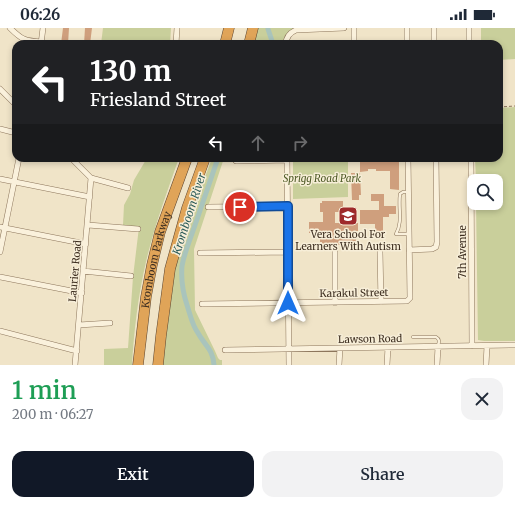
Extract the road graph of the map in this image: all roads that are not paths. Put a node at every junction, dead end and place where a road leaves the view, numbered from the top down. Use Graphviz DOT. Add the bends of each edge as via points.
graph roads {
  1 [pos="10,28"];
  2 [pos="43,28"];
  3 [pos="177,28"];
  4 [pos="229,28"];
  5 [pos="247,28"];
  6 [pos="253,28"];
  7 [pos="344,28"];
  8 [pos="354,28"];
  9 [pos="407,28"];
  10 [pos="434,28"];
  11 [pos="468,28"];
  12 [pos="24,40"];
  13 [pos="42,40"];
  14 [pos="176,40"];
  15 [pos="226,40"];
  16 [pos="244,40"];
  17 [pos="250,40"];
  18 [pos="286,40"];
  19 [pos="354,40"];
  20 [pos="407,40"];
  21 [pos="434,40"];
  22 [pos="469,40"];
  23 [pos="0,89"];
  24 [pos="12,101"];
  25 [pos="0,129"];
  26 [pos="12,132"];
  27 [pos="18,162"];
  28 [pos="75,162"];
  29 [pos="186,162"];
  30 [pos="204,162"];
  31 [pos="287,162"];
  32 [pos="408,162"];
  33 [pos="436,162"];
  34 [pos="471,162"];
  35 [pos="91,178"];
  36 [pos="0,179"];
  37 [pos="14,182"];
  38 [pos="128,188"];
  39 [pos="409,192"];
  40 [pos="90,197"];
  41 [pos="288,206"];
  42 [pos="208,207"];
  43 [pos="88,225"];
  44 [pos="2,228"];
  45 [pos="138,229"];
  46 [pos="409,234"];
  47 [pos="86,244"];
  48 [pos="410,250"];
  49 [pos="0,252"];
  50 [pos="288,252"];
  51 [pos="335,252"];
  52 [pos="380,252"];
  53 [pos="200,253"];
  54 [pos="84,271"];
  55 [pos="131,276"];
  56 [pos="0,277"];
  57 [pos="82,292"];
  58 [pos="382,302"];
  59 [pos="288,303"];
  60 [pos="335,303"];
  61 [pos="202,304"];
  62 [pos="110,323"];
  63 [pos="79,325"];
  64 [pos="0,331"];
  65 [pos="413,337"];
  66 [pos="515,345"];
  67 [pos="472,346"];
  68 [pos="487,346"];
  69 [pos="388,347"];
  70 [pos="438,347"];
  71 [pos="340,348"];
  72 [pos="289,349"];
  73 [pos="225,350"];
  74 [pos="76,351"];
  75 [pos="75,365"];
  76 [pos="138,365"];
  77 [pos="158,365"];
  78 [pos="289,365"];
  79 [pos="340,365"];
  80 [pos="387,365"];
  81 [pos="437,365"];
  82 [pos="486,365"];
  1 -- 12 [label="street"];
  2 -- 13 [label="street"];
  3 -- 14 [label="street"];
  4 -- 15 [label="highway"];
  5 -- 16 [label="highway"];
  6 -- 17 [label="highway"];
  7 -- 18 [label="street" via="296,30 291,32"];
  8 -- 19 [label="street"];
  9 -- 20 [label="street"];
  10 -- 21 [label="street"];
  11 -- 22 [label="street"];
  23 -- 24 [label="street"];
  25 -- 26 [label="street"];
  27 -- 37 [label="street"];
  28 -- 35 [label="street"];
  29 -- 76 [label="highway, Kromboom Parkway" via="160,232 152,265"];
  30 -- 77 [label="highway, Kromboom Parkway" via="187,208 170,269"];
  31 -- 41 [label="street"];
  32 -- 39 [label="street"];
  33 -- 48 [label="street" via="438,242 436,248"];
  34 -- 67 [label="street, 7th Avenue"];
  35 -- 38 [label="street"];
  35 -- 40 [label="street, Laurier Road"];
  36 -- 37 [label="street"];
  37 -- 40 [label="street"];
  37 -- 44 [label="street"];
  39 -- 46 [label="street"];
  39 -- 46 [label="lane" via="400,194 400,219 396,234"];
  40 -- 43 [label="street, Laurier Road"];
  41 -- 42 [label="street"];
  41 -- 50 [label="street"];
  43 -- 45 [label="street"];
  43 -- 47 [label="street, Laurier Road"];
  44 -- 47 [label="street"];
  44 -- 49 [label="street"];
  46 -- 48 [label="street"];
  47 -- 54 [label="street, Laurier Road"];
  48 -- 58 [label="street, Karakul Street" via="409,300"];
  50 -- 53 [label="street"];
  50 -- 59 [label="street"];
  51 -- 60 [label="street"];
  52 -- 58 [label="street"];
  54 -- 55 [label="street"];
  54 -- 57 [label="street, Laurier Road"];
  56 -- 57 [label="street"];
  57 -- 63 [label="street, Laurier Road"];
  58 -- 60 [label="street, Karakul Street"];
  59 -- 60 [label="street, Karakul Street"];
  59 -- 61 [label="street, Karakul Street"];
  59 -- 72 [label="street"];
  62 -- 63 [label="street"];
  63 -- 74 [label="street, Laurier Road"];
  64 -- 74 [label="street"];
  65 -- 70 [label="lane" via="436,337 439,339"];
  66 -- 68 [label="street, Lawson Road"];
  67 -- 68 [label="street, Lawson Road"];
  67 -- 70 [label="street, Lawson Road"];
  68 -- 82 [label="street"];
  69 -- 70 [label="street, Lawson Road"];
  69 -- 71 [label="street, Lawson Road"];
  69 -- 80 [label="street"];
  70 -- 81 [label="street"];
  71 -- 72 [label="street, Lawson Road"];
  71 -- 79 [label="street"];
  72 -- 73 [label="street, Lawson Road"];
  72 -- 78 [label="street"];
  74 -- 75 [label="street, Laurier Road"];
}
